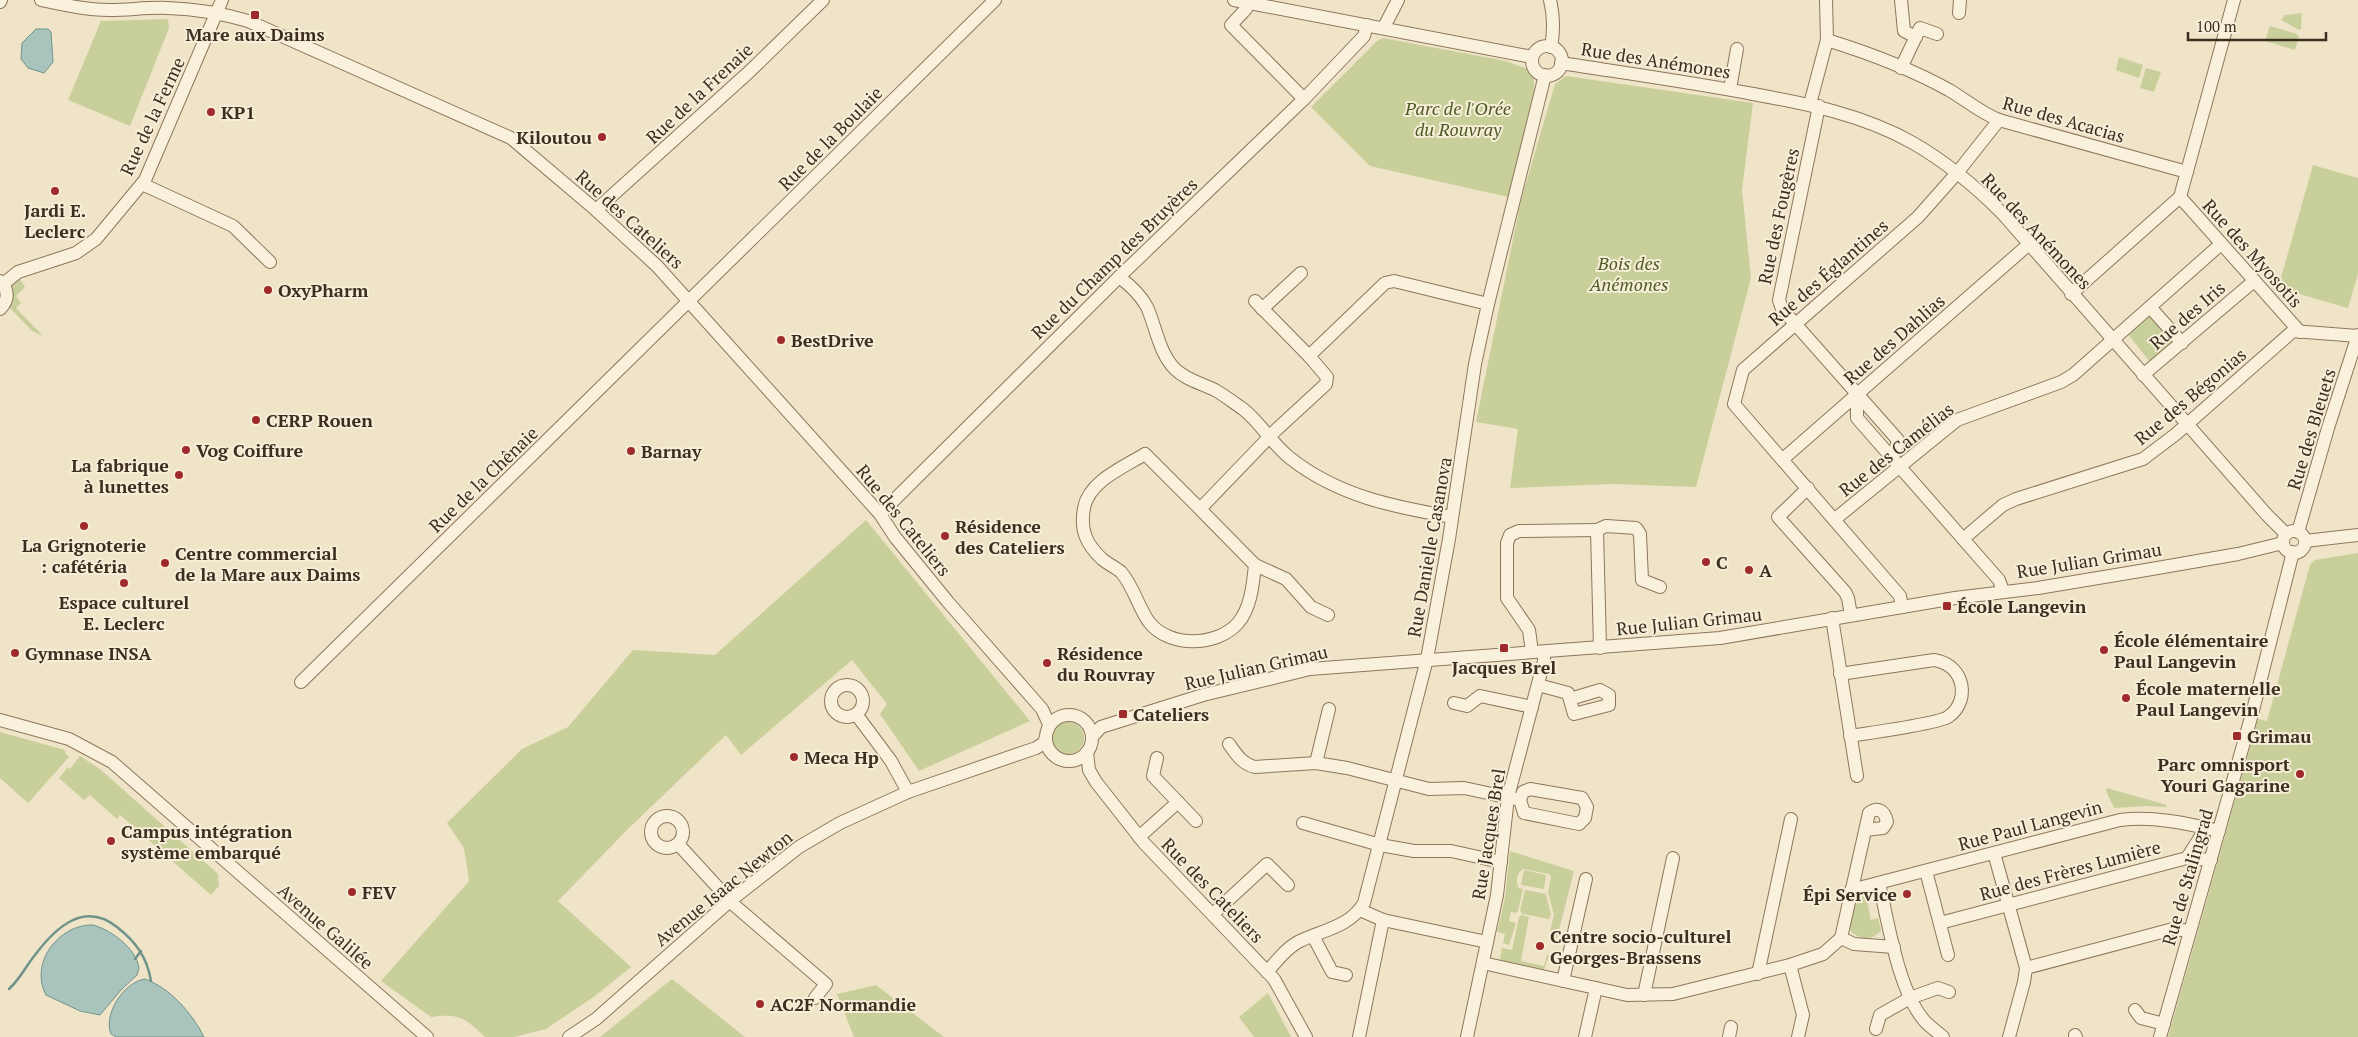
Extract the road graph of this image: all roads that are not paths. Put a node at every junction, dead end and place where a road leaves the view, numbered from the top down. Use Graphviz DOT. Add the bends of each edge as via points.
graph roads {
  1 [pos="41,0"];
  2 [pos="823,0"];
  3 [pos="995,0"];
  4 [pos="1234,0"];
  5 [pos="1398,0"];
  6 [pos="1550,0"];
  7 [pos="1826,0"];
  8 [pos="1901,0"];
  9 [pos="1960,0"];
  10 [pos="2234,0"];
  11 [pos="1248,3"];
  12 [pos="220,6"];
  13 [pos="1959,13"];
  14 [pos="1367,25"];
  15 [pos="1384,27"];
  16 [pos="1938,34"];
  17 [pos="1916,37"];
  18 [pos="1827,40"];
  19 [pos="1551,47"];
  20 [pos="1737,49"];
  21 [pos="1532,57"];
  22 [pos="1562,63"];
  23 [pos="1901,68"];
  24 [pos="1545,75"];
  25 [pos="1730,89"];
  26 [pos="1304,98"];
  27 [pos="1814,105"];
  28 [pos="1999,120"];
  29 [pos="2187,172"];
  30 [pos="1957,173"];
  31 [pos="142,184"];
  32 [pos="2180,197"];
  33 [pos="596,210"];
  34 [pos="2028,244"];
  35 [pos="2221,244"];
  36 [pos="270,262"];
  37 [pos="1300,273"];
  38 [pos="1119,277"];
  39 [pos="2254,281"];
  40 [pos="2,283"];
  41 [pos="2071,294"];
  42 [pos="690,301"];
  43 [pos="1488,304"];
  44 [pos="2150,306"];
  45 [pos="0,309"];
  46 [pos="1796,322"];
  47 [pos="2300,332"];
  48 [pos="2358,335"];
  49 [pos="2112,340"];
  50 [pos="2182,342"];
  51 [pos="1309,356"];
  52 [pos="2144,376"];
  53 [pos="1857,394"];
  54 [pos="2187,425"];
  55 [pos="1269,437"];
  56 [pos="1782,459"];
  57 [pos="1896,462"];
  58 [pos="1808,488"];
  59 [pos="1200,509"];
  60 [pos="880,514"];
  61 [pos="1452,517"];
  62 [pos="1835,519"];
  63 [pos="1597,530"];
  64 [pos="2358,535"];
  65 [pos="2293,538"];
  66 [pos="1963,539"];
  67 [pos="2293,552"];
  68 [pos="1255,565"];
  69 [pos="1660,587"];
  70 [pos="2002,591"];
  71 [pos="1902,607"];
  72 [pos="1328,615"];
  73 [pos="1851,615"];
  74 [pos="1832,618"];
  75 [pos="1600,648"];
  76 [pos="1538,652"];
  77 [pos="1427,660"];
  78 [pos="1840,674"];
  79 [pos="300,682"];
  80 [pos="1538,685"];
  81 [pos="1570,699"];
  82 [pos="1454,703"];
  83 [pos="1532,707"];
  84 [pos="1042,710"];
  85 [pos="1329,710"];
  86 [pos="856,714"];
  87 [pos="1063,716"];
  88 [pos="0,720"];
  89 [pos="1096,732"];
  90 [pos="1047,733"];
  91 [pos="1850,736"];
  92 [pos="1228,744"];
  93 [pos="1028,752"];
  94 [pos="1051,752"];
  95 [pos="1087,752"];
  96 [pos="1157,758"];
  97 [pos="1069,761"];
  98 [pos="1316,763"];
  99 [pos="1089,770"];
  100 [pos="1857,776"];
  101 [pos="1396,781"];
  102 [pos="908,792"];
  103 [pos="1514,798"];
  104 [pos="1178,802"];
  105 [pos="1791,819"];
  106 [pos="1196,821"];
  107 [pos="1303,823"];
  108 [pos="2206,828"];
  109 [pos="1865,830"];
  110 [pos="2218,831"];
  111 [pos="1138,837"];
  112 [pos="678,844"];
  113 [pos="1380,844"];
  114 [pos="1994,853"];
  115 [pos="1673,858"];
  116 [pos="2187,858"];
  117 [pos="2210,860"];
  118 [pos="1501,862"];
  119 [pos="1926,870"];
  120 [pos="1586,879"];
  121 [pos="1879,883"];
  122 [pos="1288,885"];
  123 [pos="1851,890"];
  124 [pos="730,900"];
  125 [pos="2007,905"];
  126 [pos="1360,910"];
  127 [pos="1213,914"];
  128 [pos="1383,920"];
  129 [pos="1940,923"];
  130 [pos="2190,931"];
  131 [pos="1313,936"];
  132 [pos="1841,938"];
  133 [pos="1487,942"];
  134 [pos="1894,947"];
  135 [pos="1948,955"];
  136 [pos="1483,963"];
  137 [pos="1790,965"];
  138 [pos="2026,968"];
  139 [pos="1267,972"];
  140 [pos="1758,974"];
  141 [pos="1346,975"];
  142 [pos="1563,981"];
  143 [pos="1596,988"];
  144 [pos="1949,992"];
  145 [pos="1644,995"];
  146 [pos="815,998"];
  147 [pos="1910,998"];
  148 [pos="2135,1010"];
  149 [pos="2164,1024"];
  150 [pos="1876,1029"];
  151 [pos="426,1037"];
  152 [pos="569,1037"];
  153 [pos="1306,1037"];
  154 [pos="1359,1037"];
  155 [pos="1467,1037"];
  156 [pos="1586,1037"];
  157 [pos="1798,1037"];
  158 [pos="1943,1037"];
  159 [pos="2009,1037"];
  160 [pos="2160,1037"];
  1 -- 12 [label="street, Rue des Cateliers" via="109,10"];
  2 -- 33 [label="street, Rue de la Frenaie"];
  3 -- 42 [label="street, Rue de la Boulaie"];
  4 -- 11 [label="street"];
  5 -- 15 [label="street"];
  6 -- 19 [label="street" via="1553,14"];
  7 -- 18 [label="street, Rue des Fougères"];
  8 -- 17 [label="street" via="1904,31"];
  9 -- 13 [label="street"];
  10 -- 29 [label="street"];
  11 -- 14 [label="street"];
  11 -- 26 [label="street" via="1231,25"];
  12 -- 31 [label="street, Rue de la Ferme"];
  12 -- 33 [label="street, Rue des Cateliers" via="511,138"];
  14 -- 15 [label="street"];
  14 -- 26 [label="street, Rue du Champ des Bruyères" via="1364,36"];
  15 -- 21 [label="street"];
  16 -- 17 [label="street" via="1920,28"];
  17 -- 23 [label="street"];
  18 -- 23 [label="street, Rue des Acacias" via="1874,55"];
  18 -- 27 [label="street, Rue des Fougères"];
  19 -- 21 [label="street" via="1539,48"];
  19 -- 22 [label="street" via="1560,53"];
  20 -- 25 [label="street"];
  21 -- 24 [label="street" via="1534,68"];
  22 -- 24 [label="street" via="1554,73"];
  22 -- 25 [label="street, Rue des Anémones"];
  23 -- 28 [label="street, Rue des Acacias" via="1948,90"];
  24 -- 43 [label="street, Rue Danielle Casanova"];
  25 -- 27 [label="street, Rue des Anémones"];
  26 -- 38 [label="street, Rue du Champ des Bruyères"];
  27 -- 30 [label="street, Rue des Anémones" via="1884,129 1935,156"];
  27 -- 46 [label="street, Rue des Fougères" via="1779,300 1782,309"];
  28 -- 29 [label="street, Rue des Acacias"];
  28 -- 30 [label="street, Rue des Églantines"];
  29 -- 32 [label="street"];
  30 -- 34 [label="street, Rue des Anémones" via="1981,192"];
  30 -- 46 [label="street, Rue des Églantines" via="1918,217"];
  31 -- 36 [label="street" via="233,226"];
  31 -- 40 [label="street, Rue de la Ferme" via="96,239 76,253 18,272"];
  32 -- 35 [label="street, Rue des Myosotis"];
  32 -- 41 [label="street"];
  33 -- 42 [label="street, Rue des Cateliers"];
  34 -- 41 [label="street, Rue des Anémones"];
  34 -- 53 [label="street, Rue des Dahlias"];
  35 -- 39 [label="street, Rue des Myosotis"];
  35 -- 44 [label="street, Rue des Camélias"];
  37 -- 51 [label="street" via="1259,305"];
  38 -- 55 [label="street" via="1140,295 1166,357 1175,369 1238,406"];
  38 -- 60 [label="street, Rue du Champ des Bruyères"];
  39 -- 47 [label="street, Rue des Myosotis"];
  39 -- 50 [label="street, Rue des Iris"];
  40 -- 45 [label="street" via="6,299"];
  41 -- 49 [label="street, Rue des Anémones"];
  42 -- 60 [label="street, Rue des Cateliers"];
  42 -- 79 [label="street, Rue de la Chênaie"];
  43 -- 51 [label="street" via="1394,280 1386,283"];
  43 -- 61 [label="street, Rue Danielle Casanova" via="1475,364"];
  44 -- 49 [label="street, Rue des Camélias"];
  44 -- 50 [label="street"];
  46 -- 53 [label="street, Rue des Fougères"];
  46 -- 56 [label="street, Rue des Églantines" via="1743,370 1734,404"];
  47 -- 48 [label="street"];
  47 -- 54 [label="street, Rue des Bégonias" via="2293,331"];
  48 -- 65 [label="street, Rue des Bleuets"];
  49 -- 52 [label="street, Rue des Anémones"];
  49 -- 57 [label="street, Rue des Camélias" via="2061,382 1957,420"];
  50 -- 52 [label="street, Rue des Iris"];
  51 -- 55 [label="street" via="1327,377 1326,384"];
  52 -- 54 [label="street, Rue des Anémones"];
  53 -- 56 [label="street, Rue des Dahlias"];
  53 -- 57 [label="street, Rue des Fougères" via="1898,440"];
  54 -- 65 [label="street, Rue des Anémones" via="2266,515"];
  54 -- 66 [label="street, Rue des Bégonias" via="2143,459 2016,498"];
  55 -- 59 [label="street"];
  55 -- 61 [label="street" via="1304,467 1362,498"];
  56 -- 58 [label="street"];
  57 -- 62 [label="street, Rue des Camélias"];
  57 -- 66 [label="street"];
  58 -- 62 [label="street"];
  58 -- 73 [label="street" via="1778,517 1845,592"];
  59 -- 68 [label="street"];
  59 -- 68 [label="street" via="1145,454 1090,493 1084,507 1083,526 1087,543 1120,572 1150,623 1169,637 1189,642 1224,634 1238,623 1253,586"];
  60 -- 84 [label="street, Rue des Cateliers" via="948,602"];
  61 -- 77 [label="street, Rue Danielle Casanova"];
  62 -- 71 [label="street" via="1900,596"];
  63 -- 69 [label="street" via="1606,526 1636,528 1640,534 1642,580"];
  63 -- 75 [label="street"];
  63 -- 76 [label="street" via="1520,530 1510,535 1506,543 1506,598 1529,630"];
  64 -- 65 [label="street, Rue Julian Grimau"];
  65 -- 67 [label="street, Rue des Anémones" via="2288,550"];
  65 -- 70 [label="street, Rue Julian Grimau" via="2238,554 2038,588"];
  66 -- 70 [label="street" via="1999,580"];
  67 -- 110 [label="street, Rue de Stalingrad"];
  68 -- 72 [label="street" via="1286,579 1311,607"];
  70 -- 71 [label="street, Rue Julian Grimau"];
  71 -- 73 [label="street, Rue Julian Grimau"];
  73 -- 74 [label="street, Rue Julian Grimau"];
  74 -- 75 [label="street, Rue Julian Grimau" via="1720,638"];
  74 -- 78 [label="street"];
  75 -- 76 [label="street, Rue Julian Grimau"];
  76 -- 77 [label="street, Rue Julian Grimau"];
  76 -- 80 [label="street, Rue Jacques Brel"];
  77 -- 89 [label="street, Rue Julian Grimau" via="1310,669 1203,695"];
  77 -- 101 [label="street, Rue Danielle Casanova"];
  78 -- 91 [label="street"];
  78 -- 91 [label="street" via="1934,660 1953,669 1961,686 1958,706 1945,719"];
  80 -- 81 [label="street" via="1568,693"];
  80 -- 83 [label="street, Rue Jacques Brel"];
  82 -- 83 [label="street" via="1467,706 1480,696"];
  83 -- 103 [label="street, Rue Jacques Brel"];
  84 -- 87 [label="street"];
  84 -- 90 [label="street, Rue des Cateliers" via="1049,724"];
  85 -- 98 [label="street"];
  86 -- 102 [label="street" via="891,761"];
  87 -- 89 [label="street" via="1075,716"];
  87 -- 90 [label="street" via="1054,721"];
  88 -- 151 [label="street, Avenue Galilée" via="70,739 112,762"];
  89 -- 95 [label="street"];
  90 -- 93 [label="street, Avenue Isaac Newton" via="1044,742"];
  90 -- 94 [label="street"];
  91 -- 100 [label="street"];
  92 -- 98 [label="street" via="1241,760 1255,767"];
  93 -- 94 [label="street, Avenue Isaac Newton"];
  93 -- 102 [label="street, Avenue Isaac Newton"];
  94 -- 97 [label="street"];
  95 -- 97 [label="street" via="1079,759"];
  95 -- 99 [label="street, Rue des Cateliers"];
  96 -- 104 [label="street" via="1153,776"];
  97 -- 99 [label="street, Rue des Cateliers"];
  98 -- 101 [label="street"];
  99 -- 111 [label="street, Rue des Cateliers"];
  101 -- 103 [label="street" via="1429,789 1464,788"];
  101 -- 113 [label="street, Rue Danielle Casanova"];
  102 -- 124 [label="street, Avenue Isaac Newton" via="813,838"];
  103 -- 103 [label="street" via="1524,813 1579,824 1585,818 1587,807 1582,798 1530,789"];
  103 -- 118 [label="street, Rue Jacques Brel"];
  104 -- 106 [label="street"];
  104 -- 111 [label="street"];
  105 -- 140 [label="street"];
  107 -- 113 [label="street"];
  108 -- 110 [label="street, Rue Paul Langevin"];
  108 -- 114 [label="street, Rue Paul Langevin" via="2140,818 2120,820"];
  108 -- 116 [label="street"];
  109 -- 123 [label="street"];
  110 -- 117 [label="street, Rue de Stalingrad"];
  111 -- 127 [label="street, Rue des Cateliers"];
  112 -- 124 [label="street"];
  113 -- 118 [label="street" via="1414,851 1451,851"];
  113 -- 126 [label="street, Rue Danielle Casanova"];
  114 -- 119 [label="street, Rue Paul Langevin"];
  114 -- 125 [label="street"];
  115 -- 145 [label="street"];
  116 -- 117 [label="street, Rue des Frères Lumière"];
  116 -- 125 [label="street, Rue des Frères Lumière"];
  117 -- 130 [label="street, Rue de Stalingrad"];
  118 -- 133 [label="street, Rue Jacques Brel"];
  119 -- 121 [label="street, Rue Paul Langevin"];
  119 -- 129 [label="street"];
  120 -- 142 [label="street"];
  121 -- 123 [label="street, Rue Paul Langevin"];
  121 -- 134 [label="street"];
  122 -- 127 [label="street" via="1267,864"];
  123 -- 132 [label="street"];
  124 -- 146 [label="street" via="826,984"];
  124 -- 152 [label="street, Avenue Isaac Newton" via="596,1019"];
  125 -- 129 [label="street, Rue des Frères Lumière"];
  125 -- 138 [label="street"];
  126 -- 128 [label="street"];
  126 -- 131 [label="street" via="1336,928"];
  127 -- 139 [label="street, Rue des Cateliers"];
  128 -- 133 [label="street"];
  128 -- 154 [label="street"];
  129 -- 135 [label="street"];
  130 -- 138 [label="street" via="2173,929"];
  130 -- 149 [label="street, Rue de Stalingrad"];
  131 -- 139 [label="street" via="1290,948"];
  131 -- 141 [label="street" via="1332,972"];
  132 -- 134 [label="street" via="1854,944"];
  132 -- 137 [label="street" via="1823,954"];
  133 -- 136 [label="street, Rue Jacques Brel"];
  134 -- 147 [label="street"];
  136 -- 142 [label="street"];
  136 -- 155 [label="street, Rue Jacques Brel"];
  137 -- 140 [label="street"];
  137 -- 157 [label="street" via="1804,1015"];
  138 -- 159 [label="street"];
  139 -- 153 [label="street, Rue des Cateliers" via="1282,991"];
  140 -- 145 [label="street" via="1673,994"];
  142 -- 143 [label="street"];
  143 -- 145 [label="street"];
  143 -- 156 [label="street"];
  144 -- 147 [label="street" via="1938,988"];
  147 -- 150 [label="street" via="1880,1015"];
  147 -- 158 [label="street" via="1923,1020"];
  148 -- 149 [label="street" via="2141,1018"];
  149 -- 160 [label="street, Rue de Stalingrad"];
}
